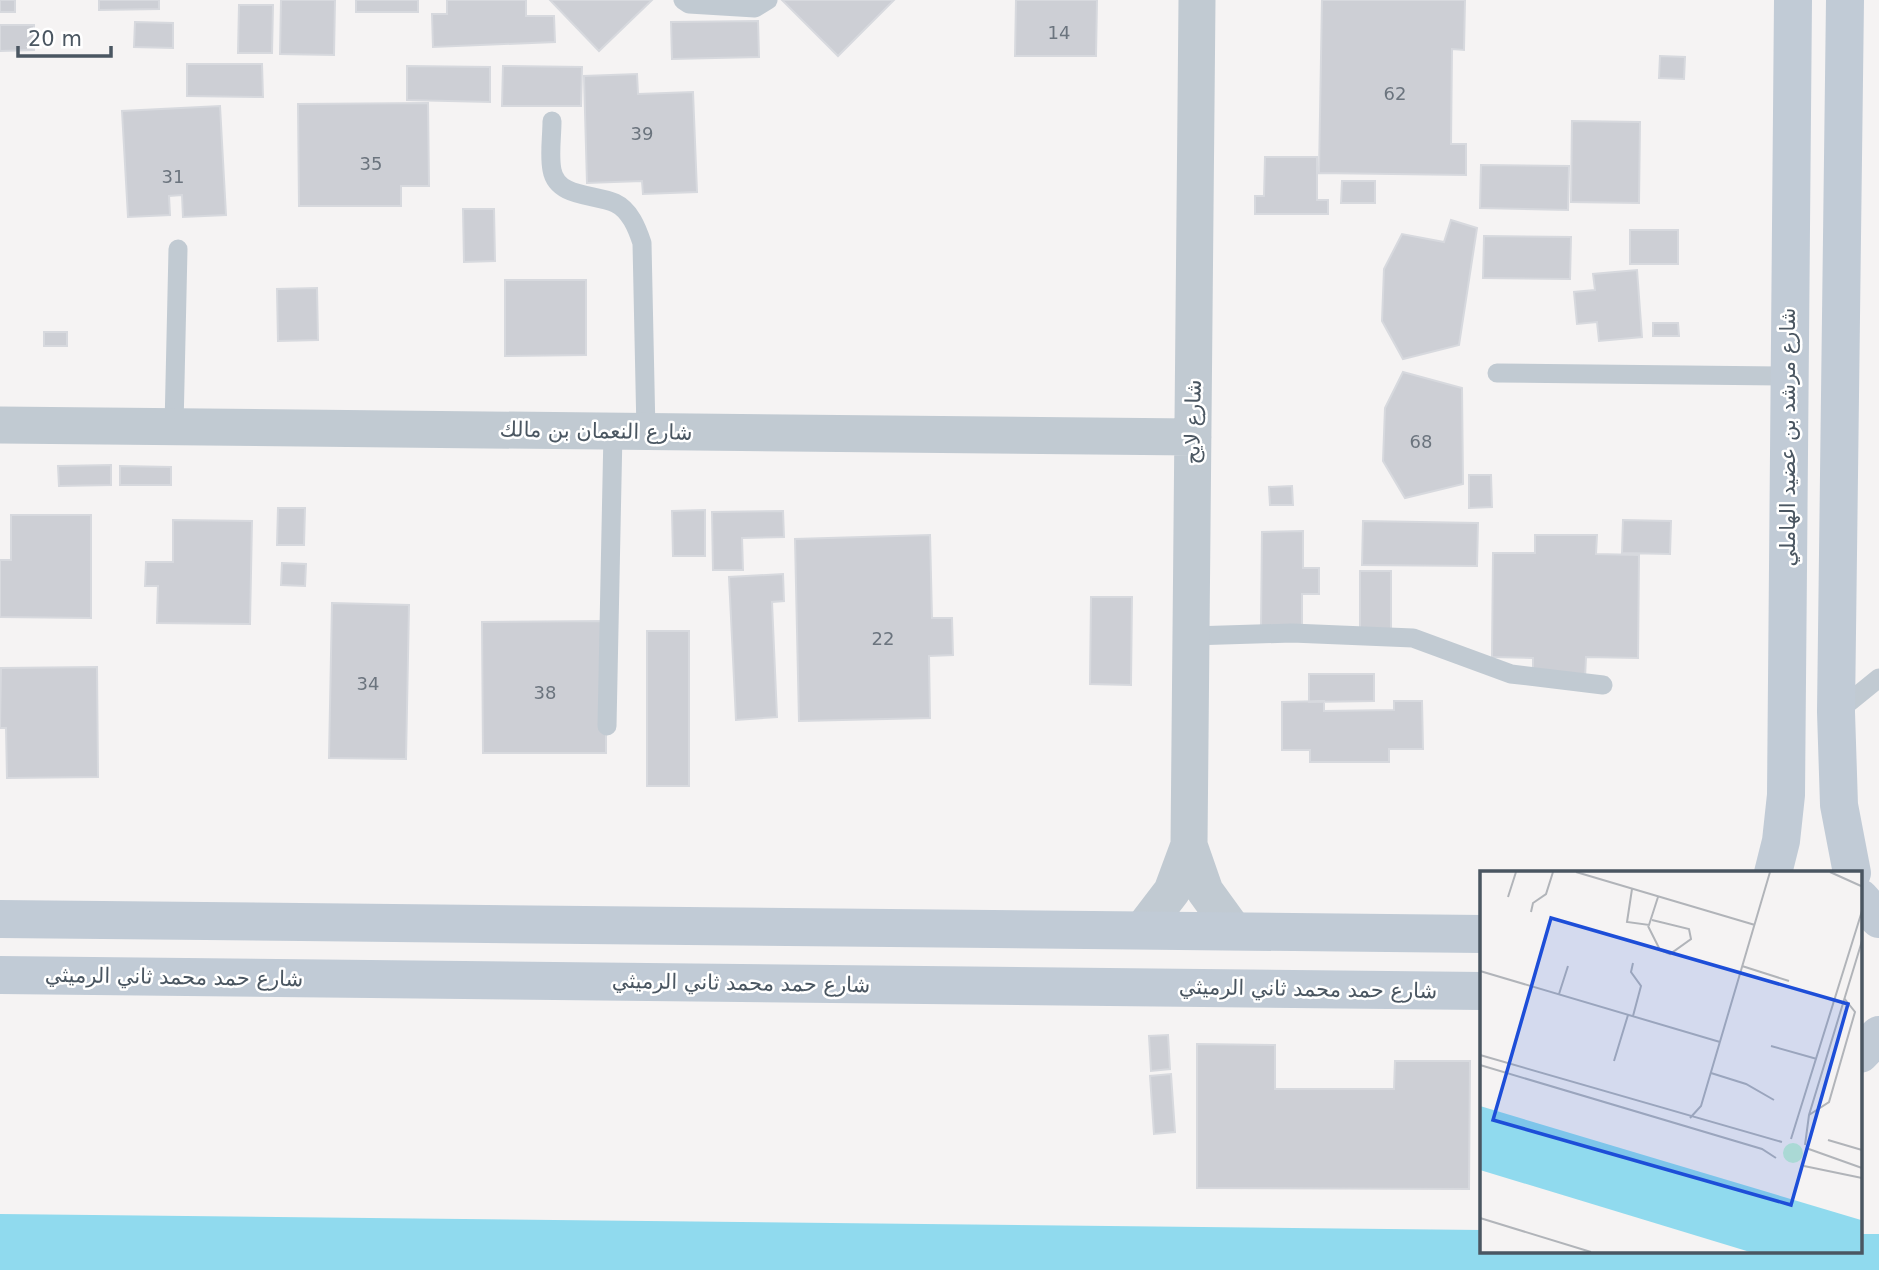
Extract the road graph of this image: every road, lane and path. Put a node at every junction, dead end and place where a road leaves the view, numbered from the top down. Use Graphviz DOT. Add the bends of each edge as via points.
graph roads {
  1 [pos="683,0"];
  2 [pos="768,0"];
  3 [pos="1197,0"];
  4 [pos="1793,0"];
  5 [pos="1845,0"];
  6 [pos="552,121"];
  7 [pos="178,249"];
  8 [pos="1497,373"];
  9 [pos="1788,376"];
  10 [pos="0,425"];
  11 [pos="174,427"];
  12 [pos="630,432"];
  13 [pos="1193,437"];
  14 [pos="1191,636"];
  15 [pos="1879,678"];
  16 [pos="1603,685"];
  17 [pos="1836,712"];
  18 [pos="607,726"];
  19 [pos="1189,845"];
  20 [pos="1774,871"];
  21 [pos="1852,871"];
  22 [pos="0,919"];
  23 [pos="244,922"];
  24 [pos="1143,929"];
  25 [pos="1234,930"];
  26 [pos="1480,934"];
  27 [pos="0,975"];
  28 [pos="244,978"];
  29 [pos="1480,991"];
  30 [pos="1879,1035"];
  31 [pos="1862,1052"];
  1 -- 2 [label="lane" via="755,8"];
  3 -- 13 [label="street, شارع لايح"];
  4 -- 9 [label="street, شارع مرشد بن عضيد الهاملي"];
  5 -- 17 [label="street"];
  6 -- 12 [label="lane" via="555,179 569,191 623,209 642,243"];
  7 -- 11 [label="lane"];
  8 -- 9 [label="lane"];
  9 -- 20 [label="street, شارع مرشد بن عضيد الهاملي" via="1786,794"];
  10 -- 11 [label="street, شارع النعمان بن مالك"];
  11 -- 12 [label="street, شارع النعمان بن مالك"];
  12 -- 13 [label="street, شارع النعمان بن مالك"];
  12 -- 18 [label="lane"];
  13 -- 14 [label="street, شارع لايح"];
  14 -- 16 [label="lane" via="1292,633 1413,638 1511,674"];
  14 -- 19 [label="street, شارع لايح"];
  15 -- 17 [label="lane"];
  17 -- 21 [label="street" via="1839,805"];
  19 -- 24 [label="street, شارع لايح" via="1171,891"];
  19 -- 25 [label="street, شارع لايح" via="1205,891"];
  22 -- 23 [label="street"];
  23 -- 24 [label="street"];
  23 -- 28 [label="street" via="231,950"];
  24 -- 25 [label="street"];
  25 -- 26 [label="street"];
  27 -- 28 [label="street, شارع حمد محمد ثاني الرميثي"];
  28 -- 29 [label="street, شارع حمد محمد ثاني الرميثي"];
  30 -- 31 [label="street"];
}
